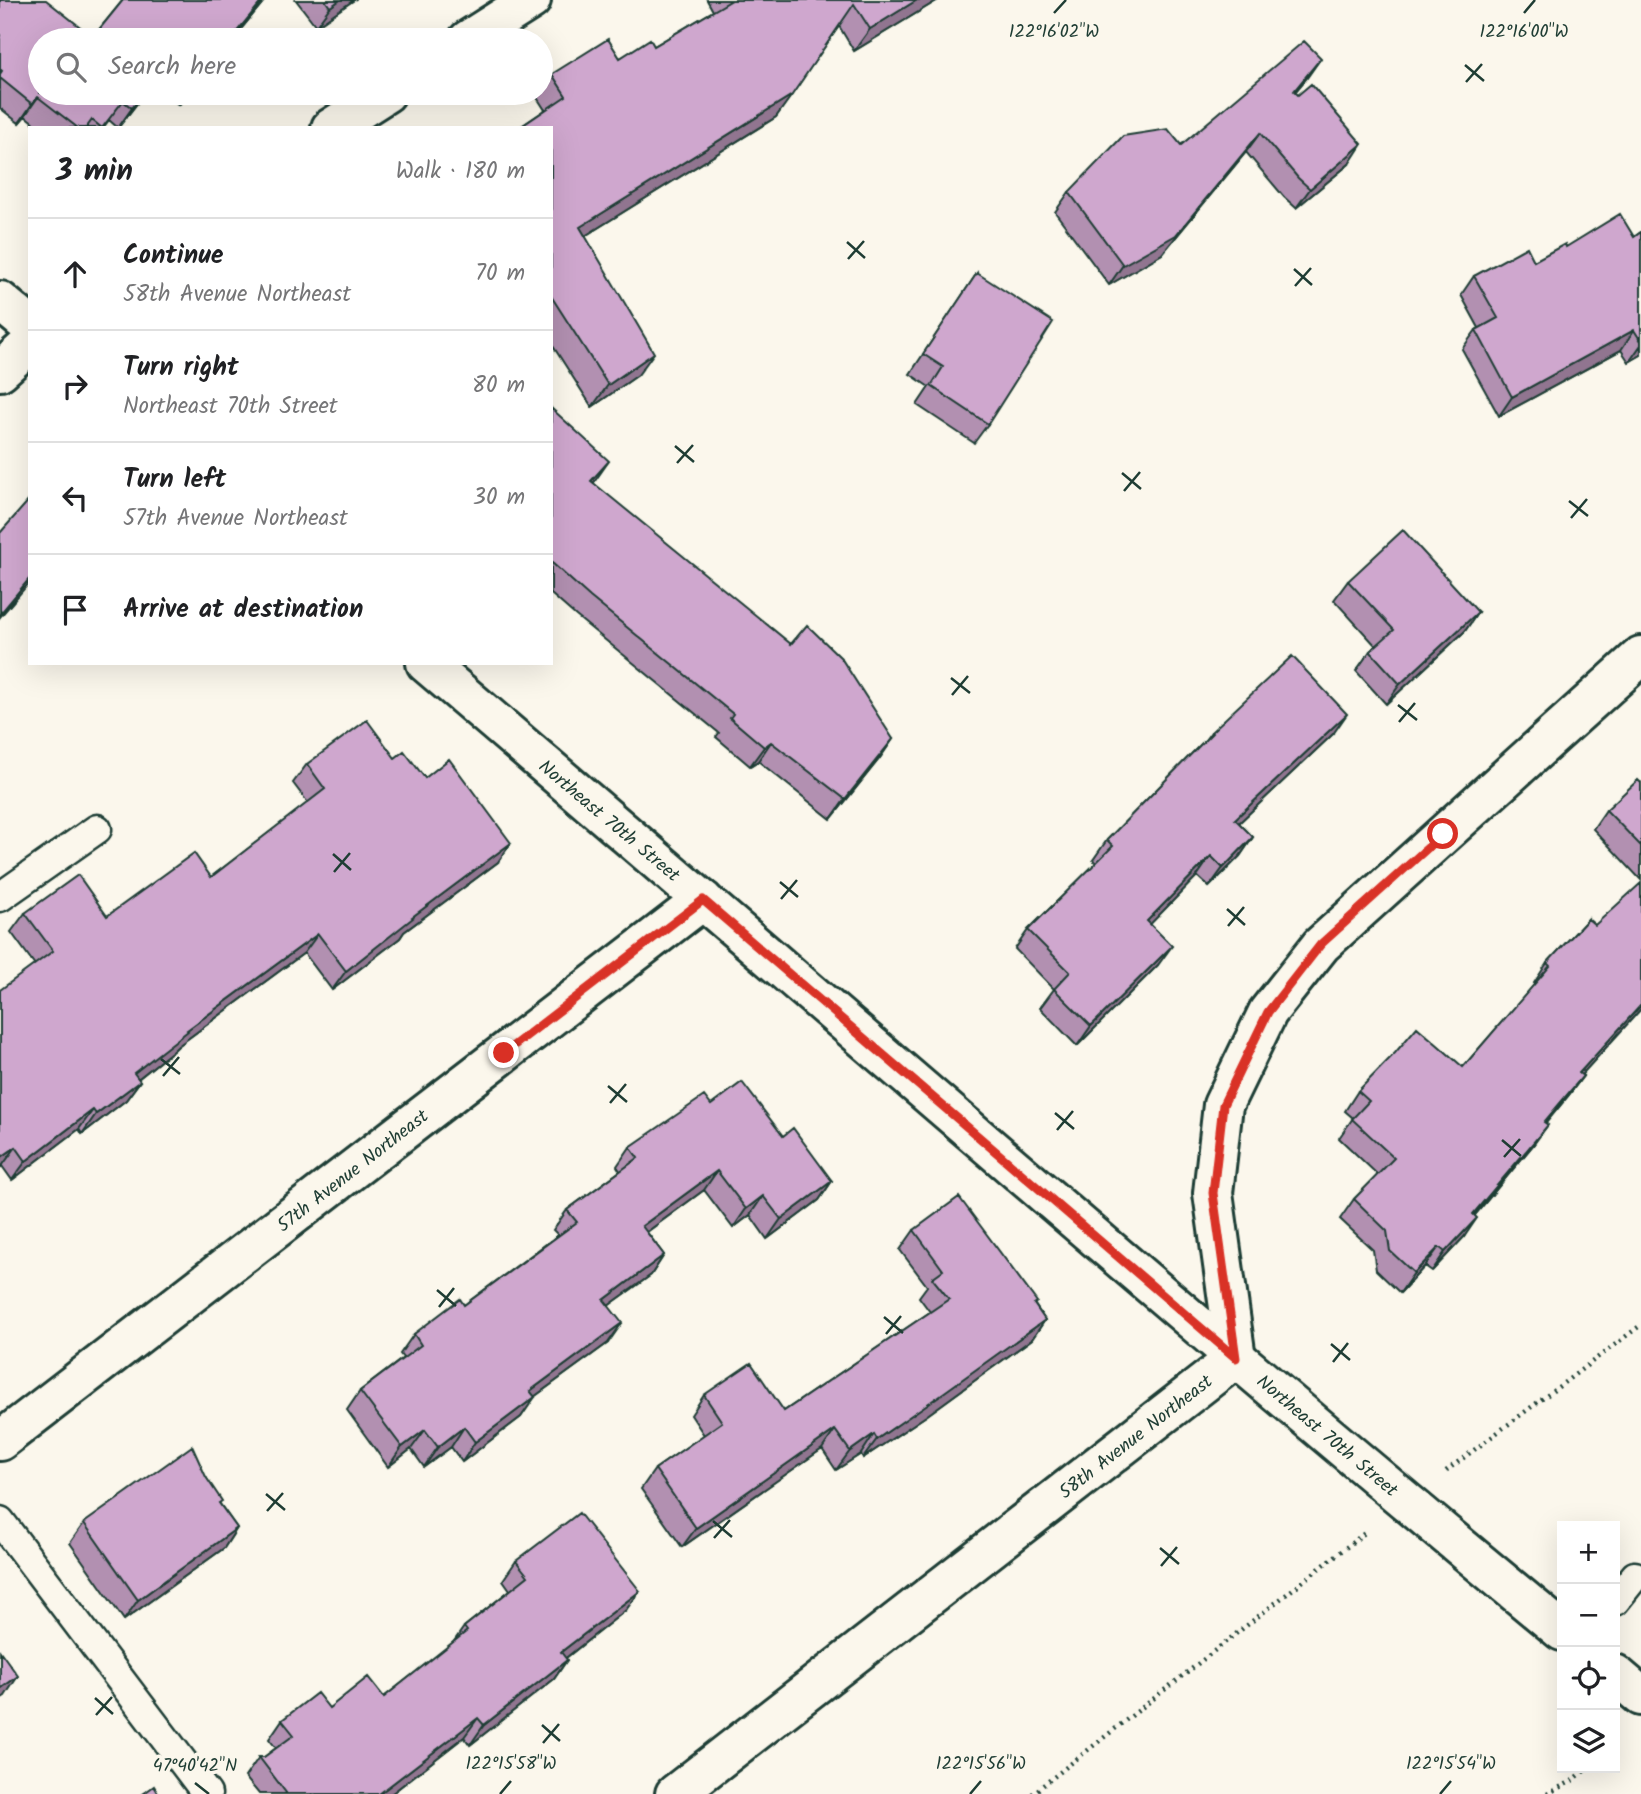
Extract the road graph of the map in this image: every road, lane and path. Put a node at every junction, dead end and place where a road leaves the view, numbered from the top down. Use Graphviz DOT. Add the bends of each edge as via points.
graph roads {
  1 [pos="531,0"];
  2 [pos="487,28"];
  3 [pos="367,105"];
  4 [pos="334,126"];
  5 [pos="0,301"];
  6 [pos="28,324"];
  7 [pos="28,346"];
  8 [pos="0,371"];
  9 [pos="1641,656"];
  10 [pos="428,665"];
  11 [pos="96,829"];
  12 [pos="0,897"];
  13 [pos="703,900"];
  14 [pos="1641,1325"];
  15 [pos="1236,1358"];
  16 [pos="0,1441"];
  17 [pos="1450,1468"];
  18 [pos="0,1521"];
  19 [pos="1361,1535"];
  20 [pos="1635,1576"];
  21 [pos="1620,1595"];
  22 [pos="1557,1626"];
  23 [pos="1620,1678"];
  24 [pos="1641,1696"];
  25 [pos="1582,1773"];
  26 [pos="208,1794"];
  27 [pos="675,1794"];
  28 [pos="1032,1794"];
  29 [pos="1547,1794"];
  1 -- 2 [label="street"];
  3 -- 4 [label="street"];
  5 -- 6 [label="street"];
  7 -- 8 [label="street"];
  9 -- 15 [label="street" via="1321,944 1268,1012 1223,1105 1213,1193"];
  10 -- 13 [label="street, Northeast 70th Street"];
  11 -- 12 [label="lane"];
  13 -- 15 [label="street, Northeast 70th Street"];
  13 -- 16 [label="street, 57th Avenue Northeast"];
  14 -- 17 [label="path"];
  15 -- 22 [label="street, Northeast 70th Street"];
  15 -- 27 [label="street, 58th Avenue Northeast"];
  18 -- 26 [label="lane"];
  19 -- 28 [label="path"];
  20 -- 21 [label="lane"];
  23 -- 24 [label="street"];
  25 -- 29 [label="path"];
}
